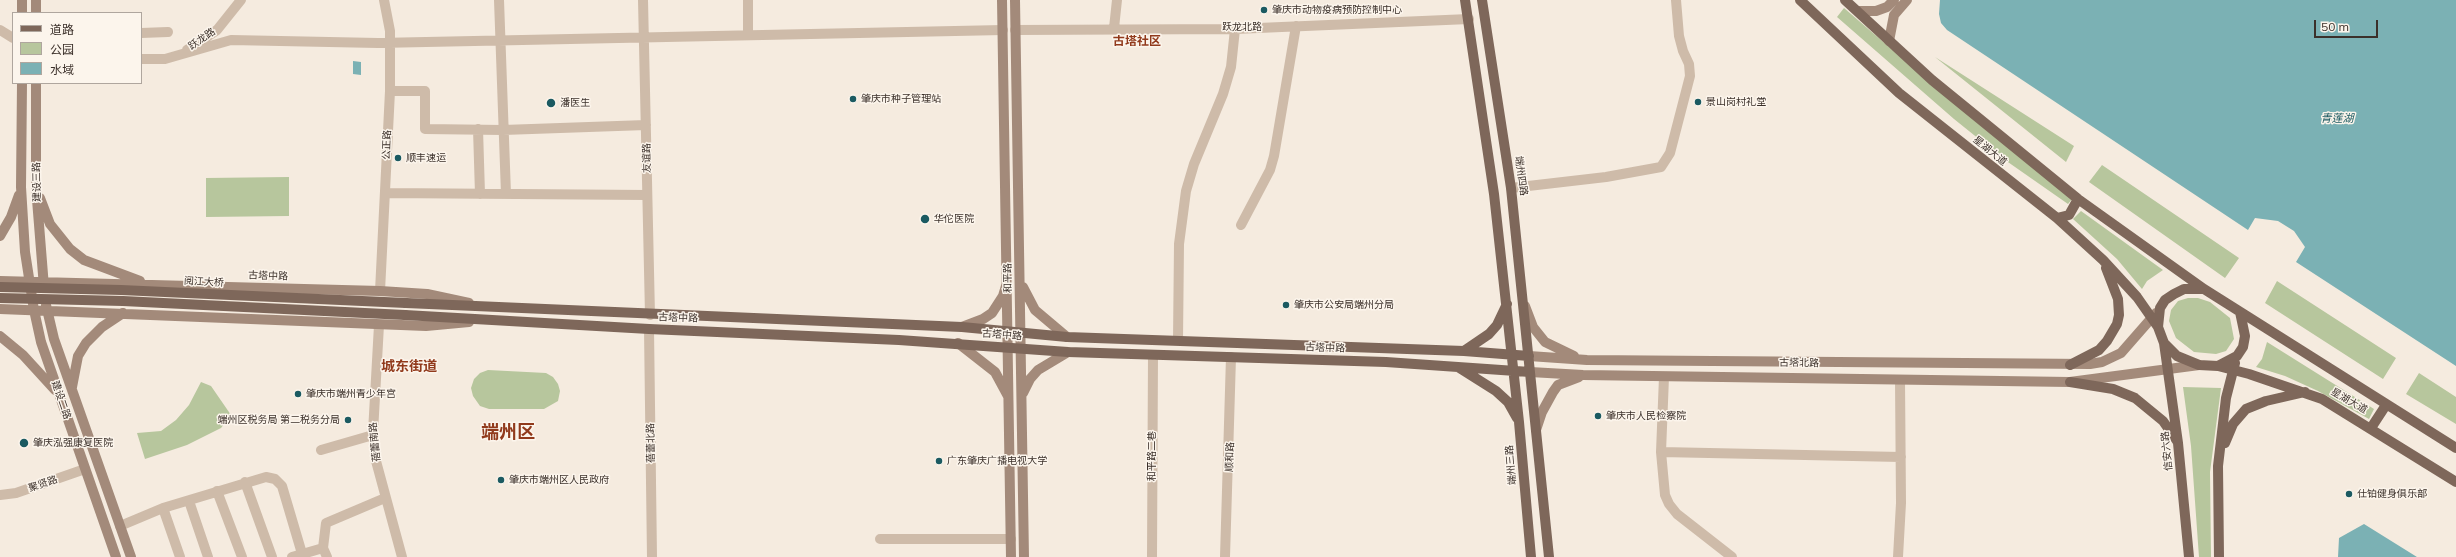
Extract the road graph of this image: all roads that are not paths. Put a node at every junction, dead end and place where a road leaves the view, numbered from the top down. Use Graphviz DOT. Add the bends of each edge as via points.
graph roads {
  1 [pos="22,0"];
  2 [pos="36,0"];
  3 [pos="241,0"];
  4 [pos="384,0"];
  5 [pos="498,0"];
  6 [pos="643,0"];
  7 [pos="748,0"];
  8 [pos="1002,0"];
  9 [pos="1015,0"];
  10 [pos="1117,0"];
  11 [pos="1465,0"];
  12 [pos="1482,0"];
  13 [pos="1676,0"];
  14 [pos="1800,0"];
  15 [pos="1845,0"];
  16 [pos="1894,0"];
  17 [pos="1907,0"];
  18 [pos="1858,11"];
  19 [pos="22,12"];
  20 [pos="36,12"];
  21 [pos="1469,19"];
  22 [pos="1296,26"];
  23 [pos="1114,28"];
  24 [pos="1235,29"];
  25 [pos="0,30"];
  26 [pos="1002,30"];
  27 [pos="1015,30"];
  28 [pos="168,32"];
  29 [pos="142,33"];
  30 [pos="748,34"];
  31 [pos="644,36"];
  32 [pos="12,37"];
  33 [pos="500,39"];
  34 [pos="390,42"];
  35 [pos="1889,42"];
  36 [pos="175,57"];
  37 [pos="142,59"];
  38 [pos="22,84"];
  39 [pos="36,84"];
  40 [pos="390,91"];
  41 [pos="646,125"];
  42 [pos="1502,127"];
  43 [pos="478,130"];
  44 [pos="503,130"];
  45 [pos="1485,130"];
  46 [pos="21,187"];
  47 [pos="36,187"];
  48 [pos="1510,188"];
  49 [pos="385,193"];
  50 [pos="480,194"];
  51 [pos="506,194"];
  52 [pos="647,195"];
  53 [pos="2078,199"];
  54 [pos="2057,218"];
  55 [pos="1241,225"];
  56 [pos="0,236"];
  57 [pos="2103,260"];
  58 [pos="1020,276"];
  59 [pos="1008,277"];
  60 [pos="0,281"];
  61 [pos="29,281"];
  62 [pos="43,282"];
  63 [pos="149,284"];
  64 [pos="0,287"];
  65 [pos="2204,289"];
  66 [pos="380,291"];
  67 [pos="0,298"];
  68 [pos="406,303"];
  69 [pos="1524,303"];
  70 [pos="1507,304"];
  71 [pos="491,307"];
  72 [pos="2160,308"];
  73 [pos="0,309"];
  74 [pos="34,310"];
  75 [pos="47,311"];
  76 [pos="2240,312"];
  77 [pos="123,313"];
  78 [pos="146,314"];
  79 [pos="650,315"];
  80 [pos="2152,318"];
  81 [pos="489,320"];
  82 [pos="380,325"];
  83 [pos="898,325"];
  84 [pos="962,327"];
  85 [pos="2158,327"];
  86 [pos="649,329"];
  87 [pos="1009,331"];
  88 [pos="1022,333"];
  89 [pos="0,336"];
  90 [pos="1067,337"];
  91 [pos="899,340"];
  92 [pos="1178,340"];
  93 [pos="958,343"];
  94 [pos="2164,343"];
  95 [pos="1009,347"];
  96 [pos="1022,348"];
  97 [pos="1385,349"];
  98 [pos="1464,351"];
  99 [pos="1068,352"];
  100 [pos="1153,355"];
  101 [pos="1512,355"];
  102 [pos="1529,356"];
  103 [pos="2237,356"];
  104 [pos="1231,358"];
  105 [pos="1587,360"];
  106 [pos="1386,362"];
  107 [pos="2010,365"];
  108 [pos="2070,365"];
  109 [pos="2200,365"];
  110 [pos="1456,366"];
  111 [pos="2218,366"];
  112 [pos="2233,369"];
  113 [pos="1514,370"];
  114 [pos="2168,371"];
  115 [pos="1530,372"];
  116 [pos="1583,376"];
  117 [pos="1664,377"];
  118 [pos="1900,381"];
  119 [pos="2011,381"];
  120 [pos="2070,382"];
  121 [pos="72,390"];
  122 [pos="2305,392"];
  123 [pos="59,394"];
  124 [pos="1022,397"];
  125 [pos="1009,398"];
  126 [pos="2386,405"];
  127 [pos="1519,422"];
  128 [pos="2371,428"];
  129 [pos="1536,430"];
  130 [pos="373,435"];
  131 [pos="2178,443"];
  132 [pos="2456,448"];
  133 [pos="321,450"];
  134 [pos="1661,452"];
  135 [pos="1901,457"];
  136 [pos="2218,466"];
  137 [pos="85,469"];
  138 [pos="245,482"];
  139 [pos="2456,482"];
  140 [pos="218,490"];
  141 [pos="0,495"];
  142 [pos="385,498"];
  143 [pos="189,501"];
  144 [pos="163,508"];
  145 [pos="120,526"];
  146 [pos="880,539"];
  147 [pos="1011,539"];
  148 [pos="325,552"];
  149 [pos="302,555"];
  150 [pos="116,557"];
  151 [pos="131,557"];
  152 [pos="180,557"];
  153 [pos="208,557"];
  154 [pos="242,557"];
  155 [pos="272,557"];
  156 [pos="292,557"];
  157 [pos="402,557"];
  158 [pos="652,557"];
  159 [pos="1011,557"];
  160 [pos="1024,557"];
  161 [pos="1152,557"];
  162 [pos="1225,557"];
  163 [pos="1531,557"];
  164 [pos="1549,557"];
  165 [pos="1732,557"];
  166 [pos="1898,557"];
  167 [pos="2189,557"];
  168 [pos="2219,557"];
  1 -- 19 [label="main road"];
  2 -- 20 [label="main road"];
  3 -- 36 [label="street, 跃龙路" via="217,30"];
  4 -- 34 [label="street, 公正路"];
  5 -- 33 [label="street"];
  6 -- 31 [label="street, 友谊路"];
  7 -- 30 [label="street"];
  8 -- 26 [label="main road, 和平路"];
  9 -- 27 [label="main road, 和平路"];
  10 -- 23 [label="street"];
  11 -- 21 [label="main road"];
  12 -- 42 [label="main road, 端州四路"];
  13 -- 48 [label="street" via="1679,36 1689,64 1690,76 1670,153 1661,167 1606,177"];
  14 -- 54 [label="main road, 星湖大道" via="1899,92"];
  15 -- 18 [label="main road, 星湖大道"];
  16 -- 18 [label="main road" via="1887,7 1876,11"];
  17 -- 35 [label="main road" via="1894,15"];
  18 -- 35 [label="main road, 星湖大道"];
  21 -- 22 [label="street, 跃龙北路"];
  21 -- 45 [label="main road"];
  22 -- 24 [label="street, 跃龙北路"];
  22 -- 55 [label="street" via="1274,156 1270,170"];
  23 -- 24 [label="street, 跃龙北路"];
  23 -- 27 [label="street, 跃龙北路"];
  24 -- 92 [label="street" via="1231,67 1223,94 1194,164 1185,199 1179,244"];
  25 -- 32 [label="street"];
  26 -- 30 [label="street"];
  26 -- 59 [label="main road, 和平路"];
  27 -- 58 [label="main road, 和平路"];
  28 -- 29 [label="street"];
  30 -- 31 [label="street"];
  31 -- 33 [label="street"];
  31 -- 41 [label="street, 友谊路"];
  33 -- 34 [label="street"];
  33 -- 44 [label="street"];
  34 -- 36 [label="street" via="231,40"];
  34 -- 40 [label="street, 公正路"];
  35 -- 53 [label="main road, 星湖大道" via="1997,135"];
  36 -- 37 [label="street"];
  38 -- 46 [label="main road, 建设三路"];
  39 -- 47 [label="main road, 建设三路"];
  40 -- 43 [label="street" via="425,90 425,129"];
  40 -- 49 [label="street, 公正路"];
  41 -- 44 [label="street"];
  41 -- 52 [label="street, 友谊路"];
  42 -- 45 [label="main road"];
  42 -- 48 [label="main road, 端州四路"];
  43 -- 44 [label="street"];
  43 -- 50 [label="street"];
  44 -- 51 [label="street"];
  45 -- 70 [label="main road"];
  46 -- 56 [label="main road" via="18,203"];
  46 -- 61 [label="main road, 建设三路"];
  47 -- 62 [label="main road, 建设三路"];
  47 -- 63 [label="main road" via="50,224 70,249 84,260"];
  48 -- 69 [label="main road, 端州四路"];
  49 -- 50 [label="street"];
  49 -- 66 [label="street, 公正路"];
  50 -- 51 [label="street"];
  51 -- 52 [label="street"];
  52 -- 79 [label="street, 友谊路"];
  53 -- 54 [label="main road" via="2069,216"];
  53 -- 65 [label="main road, 星湖大道"];
  54 -- 57 [label="main road, 星湖大道"];
  57 -- 80 [label="main road, 星湖大道" via="2137,297"];
  57 -- 108 [label="main road" via="2118,299 2117,324 2108,341 2099,350"];
  58 -- 88 [label="main road, 和平路"];
  58 -- 90 [label="main road" via="1030,304 1042,318"];
  59 -- 84 [label="main road" via="1003,296 992,313 974,324"];
  59 -- 87 [label="main road, 和平路"];
  60 -- 61 [label="main road, 古塔中路"];
  61 -- 62 [label="main road, 古塔中路"];
  61 -- 74 [label="main road, 建设三路"];
  62 -- 63 [label="main road, 古塔中路"];
  62 -- 75 [label="main road, 建设三路"];
  63 -- 66 [label="main road, 古塔中路"];
  63 -- 78 [label="main road" via="142,293 141,303"];
  64 -- 68 [label="main road, 阅江大桥, bridge"];
  65 -- 72 [label="main road" via="2179,291 2164,300"];
  65 -- 76 [label="main road"];
  66 -- 71 [label="main road, 古塔中路" via="427,294"];
  67 -- 81 [label="main road, 古塔中路, bridge" via="123,301"];
  68 -- 71 [label="main road, 古塔中路"];
  69 -- 102 [label="main road, 端州四路"];
  69 -- 105 [label="main road" via="1533,327 1545,342 1562,352"];
  70 -- 98 [label="main road" via="1497,325 1489,334"];
  70 -- 101 [label="main road"];
  71 -- 79 [label="main road, 古塔中路"];
  72 -- 80 [label="main road, 古塔北路"];
  72 -- 85 [label="main road"];
  73 -- 74 [label="main road, 古塔中路"];
  74 -- 75 [label="main road, 古塔中路"];
  74 -- 123 [label="main road, 建设二路" via="40,342"];
  75 -- 77 [label="main road, 古塔中路"];
  75 -- 121 [label="main road, 建设二路"];
  76 -- 103 [label="main road" via="2245,336 2243,347"];
  76 -- 126 [label="main road, 星湖大道"];
  77 -- 78 [label="main road, 古塔中路"];
  77 -- 121 [label="main road" via="102,327 86,343 78,356"];
  78 -- 82 [label="main road, 古塔中路"];
  79 -- 83 [label="main road, 古塔中路"];
  80 -- 85 [label="main road, 星湖大道"];
  80 -- 108 [label="main road, 古塔北路" via="2131,344 2117,356 2102,362"];
  81 -- 82 [label="main road, 古塔中路" via="426,326"];
  81 -- 86 [label="main road, 古塔中路"];
  82 -- 130 [label="street, 蓓蕾南路"];
  83 -- 84 [label="main road, 古塔中路"];
  83 -- 91 [label="main road"];
  84 -- 87 [label="main road, 古塔中路"];
  85 -- 94 [label="main road"];
  86 -- 91 [label="main road, 古塔中路"];
  86 -- 158 [label="street, 蓓蕾北路"];
  87 -- 88 [label="main road, 古塔中路"];
  87 -- 95 [label="main road, 和平路"];
  88 -- 90 [label="main road, 古塔中路"];
  88 -- 96 [label="main road, 和平路"];
  89 -- 123 [label="main road" via="31,363"];
  90 -- 92 [label="main road, 古塔中路"];
  91 -- 93 [label="main road, 古塔中路"];
  92 -- 97 [label="main road, 古塔中路"];
  93 -- 95 [label="main road, 古塔中路"];
  93 -- 125 [label="main road" via="995,372"];
  94 -- 109 [label="main road" via="2177,356"];
  94 -- 114 [label="main road, 信安六路"];
  95 -- 96 [label="main road, 古塔中路"];
  95 -- 125 [label="main road, 和平路"];
  96 -- 99 [label="main road, 古塔中路"];
  96 -- 124 [label="main road, 和平路"];
  97 -- 98 [label="main road, 古塔中路"];
  97 -- 106 [label="main road"];
  98 -- 101 [label="main road, 古塔中路"];
  99 -- 100 [label="main road, 古塔中路"];
  99 -- 124 [label="main road" via="1038,370 1030,379"];
  100 -- 104 [label="main road, 古塔中路"];
  100 -- 161 [label="street, 和平路二巷"];
  101 -- 102 [label="main road, 古塔中路"];
  101 -- 113 [label="main road, 端州三路"];
  102 -- 105 [label="main road, 古塔北路"];
  102 -- 115 [label="main road, 端州四路"];
  103 -- 111 [label="main road"];
  103 -- 112 [label="main road"];
  104 -- 106 [label="main road, 古塔中路"];
  104 -- 162 [label="street, 顺和路"];
  105 -- 107 [label="main road, 古塔北路"];
  106 -- 110 [label="main road, 古塔中路"];
  107 -- 108 [label="main road, 古塔北路"];
  107 -- 119 [label="main road"];
  109 -- 111 [label="main road"];
  109 -- 114 [label="main road, 古塔北路"];
  110 -- 113 [label="main road, 古塔中路"];
  110 -- 127 [label="main road" via="1496,391 1508,402"];
  111 -- 112 [label="main road, 星湖大道"];
  112 -- 122 [label="main road, 星湖大道"];
  112 -- 136 [label="main road" via="2226,398"];
  113 -- 115 [label="main road, 古塔中路"];
  113 -- 127 [label="main road, 端州三路"];
  114 -- 120 [label="main road, 古塔北路"];
  114 -- 131 [label="main road, 信安六路"];
  115 -- 116 [label="main road, 古塔北路"];
  115 -- 129 [label="main road"];
  116 -- 117 [label="main road, 古塔北路"];
  116 -- 129 [label="main road" via="1558,385 1547,400"];
  117 -- 118 [label="main road, 古塔北路"];
  117 -- 134 [label="street"];
  118 -- 119 [label="main road, 古塔北路"];
  118 -- 135 [label="street"];
  119 -- 120 [label="main road, 古塔北路"];
  120 -- 131 [label="main road" via="2113,389 2135,398 2163,421"];
  121 -- 145 [label="main road, 建设二路"];
  122 -- 128 [label="main road, 星湖大道"];
  122 -- 136 [label="main road" via="2266,401 2246,409 2227,436"];
  123 -- 137 [label="main road, 建设二路"];
  124 -- 160 [label="main road, 和平路"];
  125 -- 147 [label="main road, 和平路"];
  126 -- 128 [label="main road"];
  126 -- 132 [label="main road, 星湖大道"];
  127 -- 163 [label="main road, 端州三路"];
  128 -- 139 [label="main road, 星湖大道"];
  129 -- 164 [label="main road"];
  130 -- 133 [label="street"];
  130 -- 142 [label="street, 蓓蕾南路"];
  131 -- 167 [label="main road, 信安六路"];
  134 -- 135 [label="street"];
  134 -- 165 [label="street" via="1662,481 1669,504 1677,514"];
  135 -- 166 [label="street"];
  136 -- 168 [label="main road"];
  137 -- 141 [label="street, 聚贤路" via="16,493"];
  137 -- 150 [label="main road, 建设二路"];
  138 -- 140 [label="street"];
  138 -- 149 [label="street" via="266,477 275,479 282,486"];
  138 -- 155 [label="street"];
  140 -- 143 [label="street"];
  140 -- 154 [label="street"];
  142 -- 148 [label="street" via="326,523"];
  142 -- 157 [label="street, 蓓蕾南路"];
  143 -- 144 [label="street"];
  143 -- 153 [label="street"];
  144 -- 145 [label="street"];
  144 -- 152 [label="street"];
  145 -- 151 [label="main road, 建设二路"];
  146 -- 147 [label="street"];
  147 -- 159 [label="main road, 和平路"];
  148 -- 149 [label="street"];
  149 -- 156 [label="street"];
}
